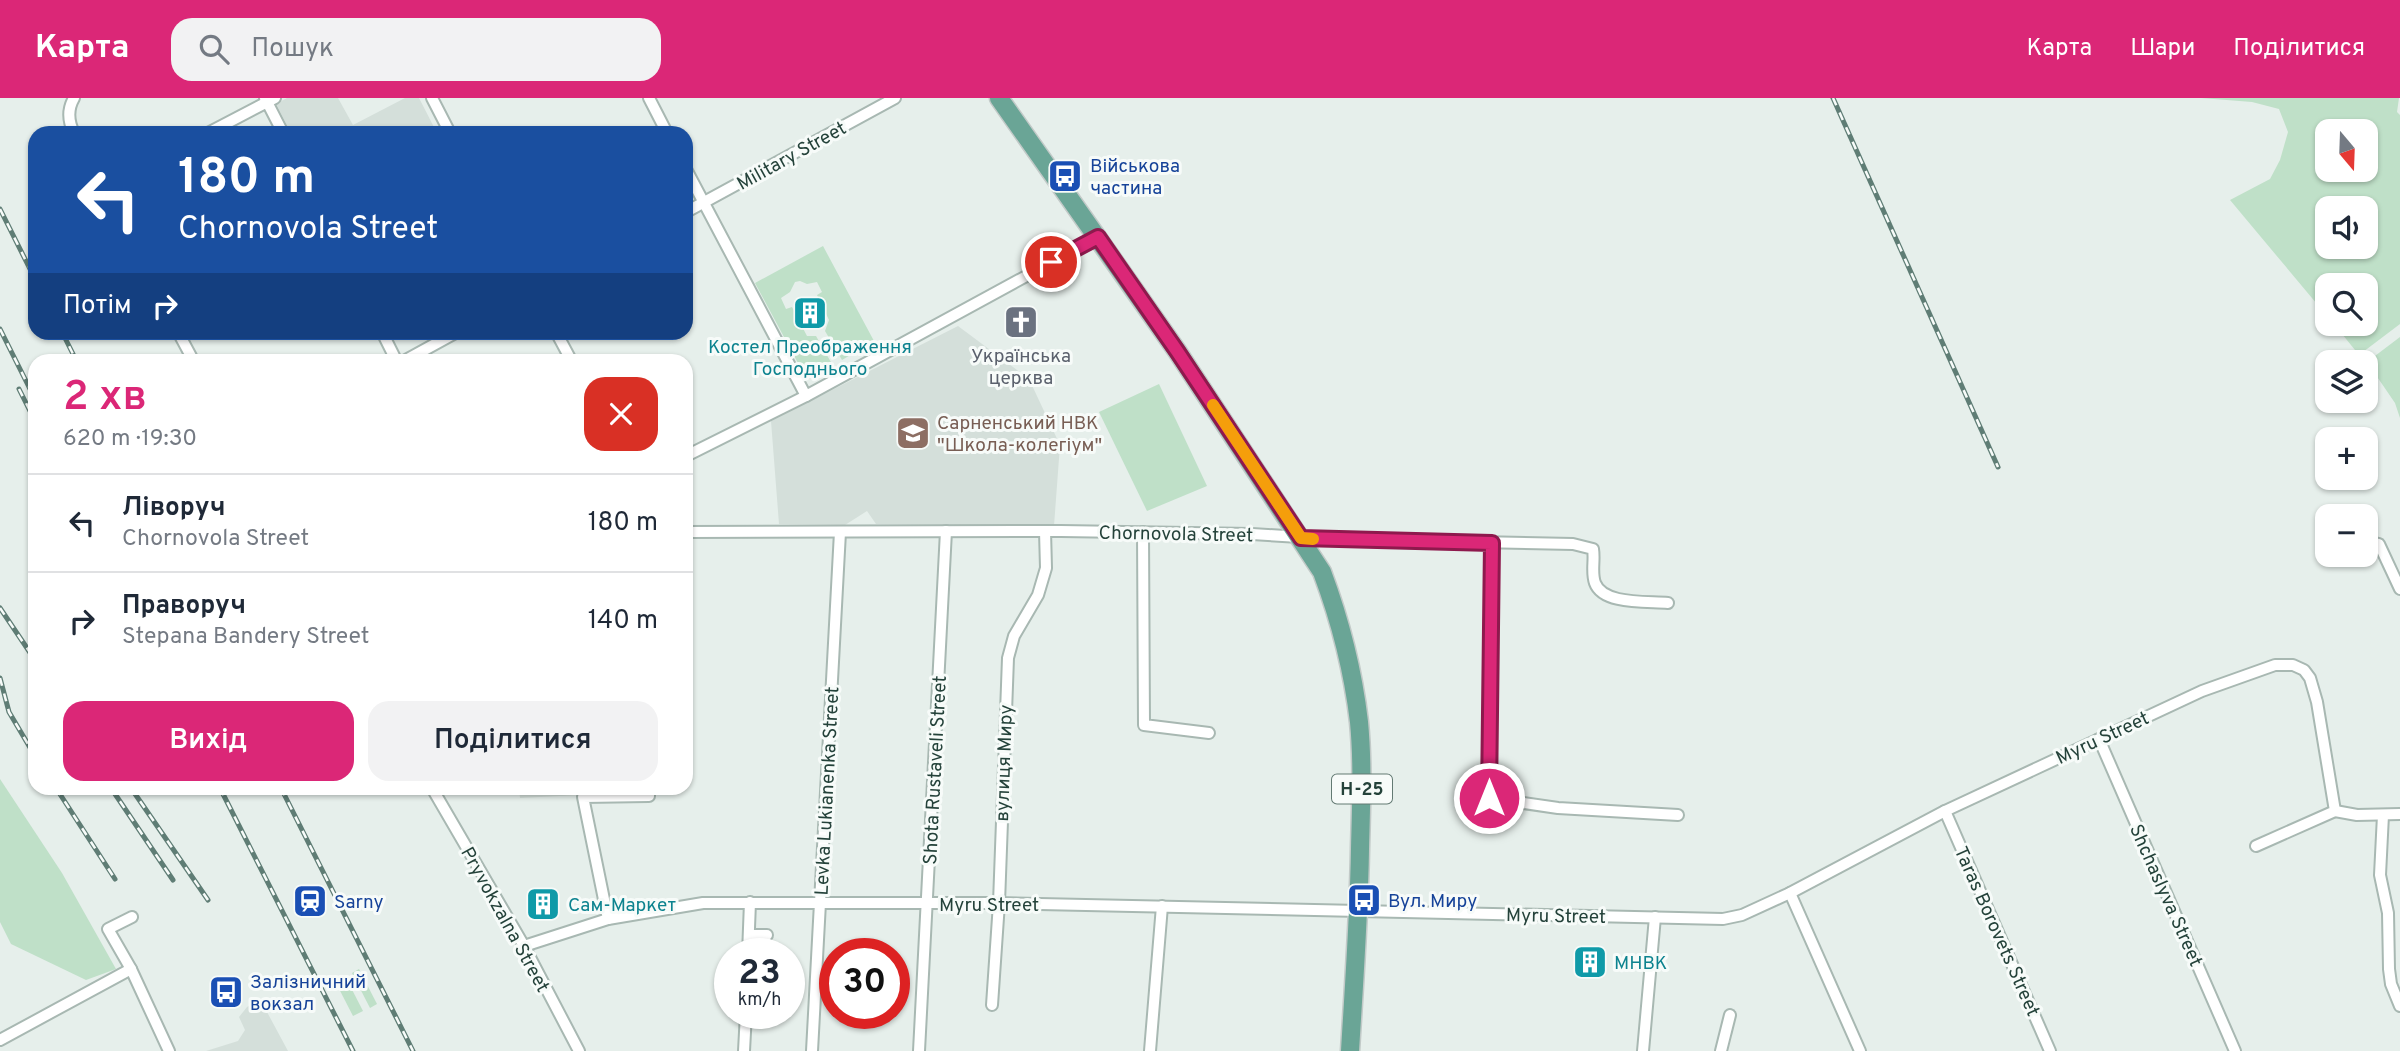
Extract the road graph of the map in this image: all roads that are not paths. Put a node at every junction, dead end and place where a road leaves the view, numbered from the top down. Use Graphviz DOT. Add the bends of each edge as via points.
graph roads {
  1 [pos="74,98"];
  2 [pos="432,98"];
  3 [pos="649,98"];
  4 [pos="895,98"];
  5 [pos="999,98"];
  6 [pos="269,99"];
  7 [pos="72,126"];
  8 [pos="221,126"];
  9 [pos="280,126"];
  10 [pos="446,126"];
  11 [pos="663,126"];
  12 [pos="693,183"];
  13 [pos="703,202"];
  14 [pos="693,208"];
  15 [pos="1098,237"];
  16 [pos="442,340"];
  17 [pos="416,354"];
  18 [pos="806,396"];
  19 [pos="693,452"];
  20 [pos="946,531"];
  21 [pos="1045,531"];
  22 [pos="693,532"];
  23 [pos="840,532"];
  24 [pos="1143,532"];
  25 [pos="1301,538"];
  26 [pos="1492,543"];
  27 [pos="2378,544"];
  28 [pos="2400,589"];
  29 [pos="1668,603"];
  30 [pos="1209,733"];
  31 [pos="2099,738"];
  32 [pos="436,795"];
  33 [pos="631,795"];
  34 [pos="1945,811"];
  35 [pos="2334,811"];
  36 [pos="2400,814"];
  37 [pos="2383,815"];
  38 [pos="1678,816"];
  39 [pos="2256,846"];
  40 [pos="1790,893"];
  41 [pos="750,902"];
  42 [pos="821,902"];
  43 [pos="999,903"];
  44 [pos="927,904"];
  45 [pos="1162,906"];
  46 [pos="1359,910"];
  47 [pos="132,917"];
  48 [pos="1655,917"];
  49 [pos="608,919"];
  50 [pos="749,935"];
  51 [pos="766,935"];
  52 [pos="749,938"];
  53 [pos="524,946"];
  54 [pos="131,969"];
  55 [pos="992,1004"];
  56 [pos="2400,1006"];
  57 [pos="1730,1015"];
  58 [pos="745,1029"];
  59 [pos="0,1040"];
  60 [pos="169,1051"];
  61 [pos="579,1051"];
  62 [pos="744,1051"];
  63 [pos="812,1051"];
  64 [pos="919,1051"];
  65 [pos="1150,1051"];
  66 [pos="1350,1051"];
  67 [pos="1643,1051"];
  68 [pos="1721,1051"];
  69 [pos="1860,1051"];
  70 [pos="2050,1051"];
  71 [pos="2235,1051"];
  1 -- 7 [label="street" via="68,115"];
  2 -- 10 [label="street"];
  3 -- 11 [label="street"];
  4 -- 13 [label="street, Military Street"];
  5 -- 15 [label="main road, Н-25"];
  6 -- 8 [label="street"];
  6 -- 9 [label="street"];
  12 -- 13 [label="street"];
  13 -- 14 [label="street, Military Street"];
  13 -- 18 [label="street"];
  15 -- 18 [label="street"];
  15 -- 25 [label="main road, Н-25"];
  16 -- 17 [label="street"];
  18 -- 19 [label="street"];
  20 -- 21 [label="street, Chornovola Street"];
  20 -- 23 [label="street, Chornovola Street"];
  20 -- 44 [label="street, Shota Rustaveli Street"];
  21 -- 24 [label="street, Chornovola Street"];
  21 -- 43 [label="street, вулиця Миру" via="1046,568 1038,595 1007,658"];
  22 -- 23 [label="street, Chornovola Street"];
  23 -- 42 [label="street, Levka Lukianenka Street"];
  24 -- 25 [label="street, Chornovola Street"];
  24 -- 30 [label="street" via="1144,725"];
  25 -- 26 [label="street, Chornovola Street"];
  25 -- 46 [label="main road, Н-25" via="1322,572 1337,612 1359,720"];
  26 -- 29 [label="street, Chornovola Street" via="1584,545 1592,549 1599,592 1611,598"];
  26 -- 38 [label="street" via="1489,798"];
  27 -- 28 [label="street"];
  31 -- 34 [label="street, Myru Street"];
  31 -- 35 [label="street, Myru Street" via="2202,691 2276,664 2293,665 2310,678 2317,702"];
  31 -- 71 [label="street, Shchaslyva Street"];
  32 -- 53 [label="street, Pryvokzalna Street"];
  33 -- 49 [label="street" via="583,797"];
  34 -- 40 [label="street, Myru Street"];
  34 -- 70 [label="street, Taras Borovets Street"];
  35 -- 37 [label="street"];
  35 -- 39 [label="street"];
  36 -- 37 [label="street"];
  37 -- 56 [label="street" via="2380,875 2388,913 2391,984"];
  40 -- 48 [label="street, Myru Street" via="1723,919"];
  40 -- 69 [label="street"];
  41 -- 42 [label="street, Myru Street"];
  41 -- 49 [label="street, Myru Street" via="703,903"];
  41 -- 50 [label="street"];
  42 -- 44 [label="street, Myru Street"];
  42 -- 63 [label="street, Levka Lukianenka Street"];
  43 -- 44 [label="street, Myru Street"];
  43 -- 45 [label="street, Myru Street"];
  43 -- 55 [label="street, вулиця Миру"];
  44 -- 64 [label="street, Shota Rustaveli Street"];
  45 -- 46 [label="street, Myru Street"];
  45 -- 65 [label="street"];
  46 -- 48 [label="street, Myru Street"];
  46 -- 66 [label="main road, Н-25"];
  47 -- 54 [label="street" via="108,929"];
  48 -- 67 [label="street"];
  49 -- 53 [label="street, Myru Street"];
  50 -- 51 [label="street"];
  50 -- 52 [label="street"];
  53 -- 61 [label="street, Pryvokzalna Street"];
  54 -- 59 [label="street"];
  54 -- 60 [label="street"];
  57 -- 68 [label="street"];
  58 -- 62 [label="street"];
}
